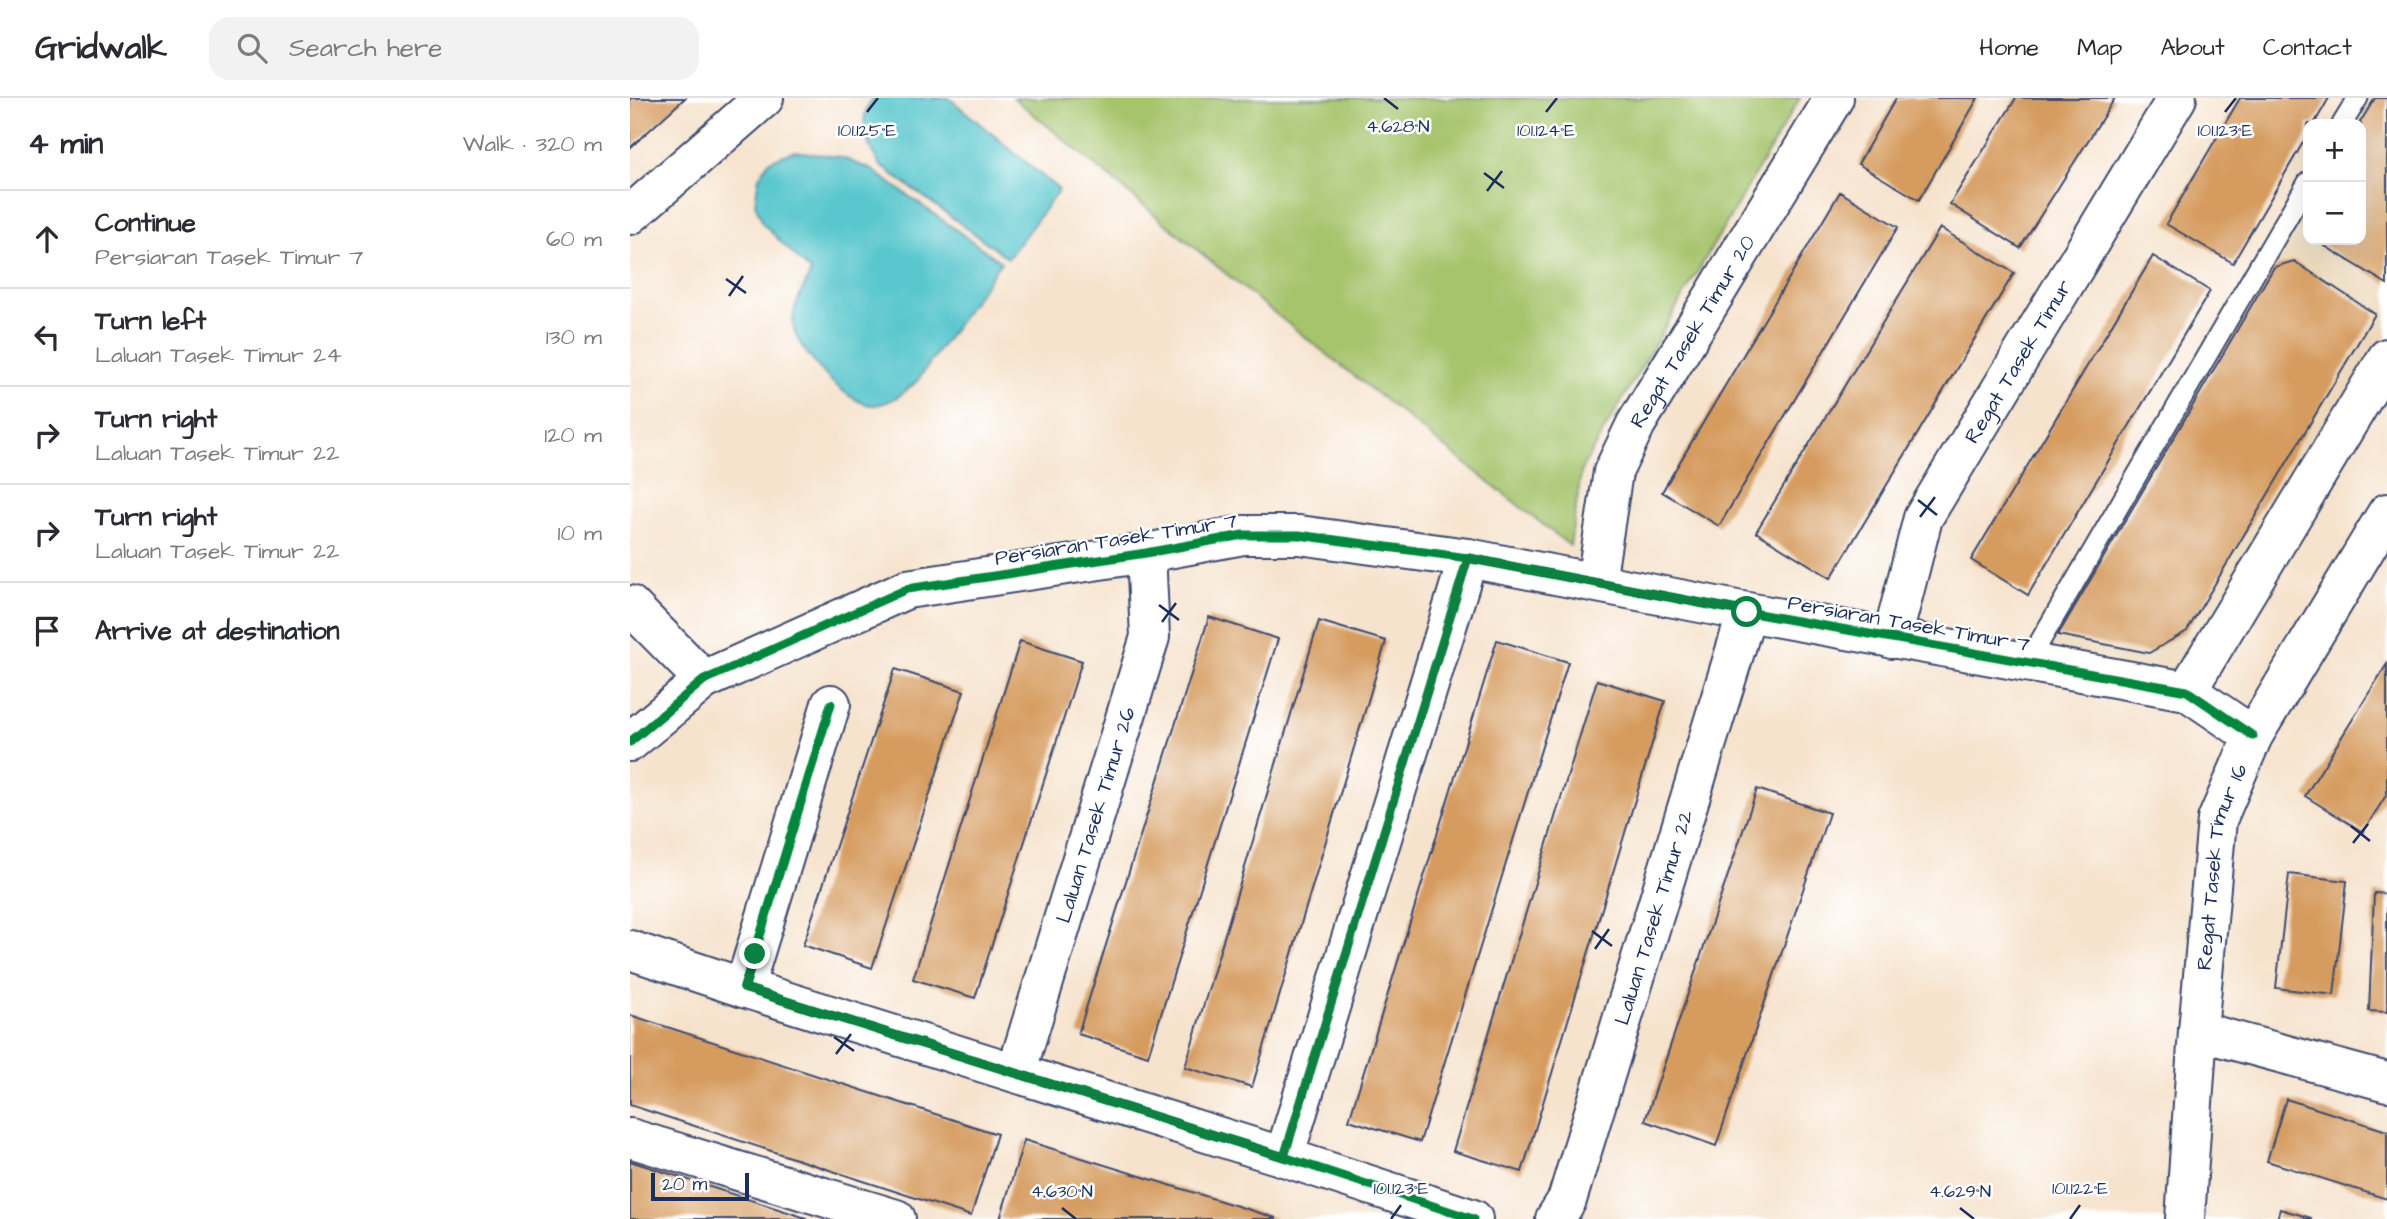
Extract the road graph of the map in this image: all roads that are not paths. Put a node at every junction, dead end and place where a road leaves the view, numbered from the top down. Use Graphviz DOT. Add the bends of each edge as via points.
graph roads {
  1 [pos="764,98"];
  2 [pos="1834,98"];
  3 [pos="2177,98"];
  4 [pos="2357,98"];
  5 [pos="2345,119"];
  6 [pos="2303,191"];
  7 [pos="630,215"];
  8 [pos="2387,358"];
  9 [pos="2387,513"];
  10 [pos="1146,553"];
  11 [pos="1468,558"];
  12 [pos="1596,582"];
  13 [pos="630,605"];
  14 [pos="1747,612"];
  15 [pos="1892,639"];
  16 [pos="2028,662"];
  17 [pos="704,680"];
  18 [pos="2187,691"];
  19 [pos="831,705"];
  20 [pos="2253,736"];
  21 [pos="630,742"];
  22 [pos="630,950"];
  23 [pos="744,988"];
  24 [pos="2198,1031"];
  25 [pos="1016,1073"];
  26 [pos="2387,1082"];
  27 [pos="630,1138"];
  28 [pos="1284,1157"];
  29 [pos="896,1219"];
  30 [pos="1474,1219"];
  31 [pos="1555,1219"];
  32 [pos="2185,1219"];
  1 -- 7 [label="street"];
  2 -- 12 [label="street, Regat Tasek Timur 20" via="1636,424 1613,471"];
  3 -- 15 [label="street, Regat Tasek Timur" via="1923,518"];
  4 -- 5 [label="lane"];
  6 -- 16 [label="lane"];
  8 -- 18 [label="street"];
  9 -- 20 [label="street, Regat Tasek Timur 16"];
  10 -- 11 [label="street, Persiaran Tasek Timur 7" via="1243,535 1300,535"];
  10 -- 17 [label="street, Persiaran Tasek Timur 7" via="906,589"];
  10 -- 25 [label="street, Laluan Tasek Timur 26" via="1150,637"];
  11 -- 12 [label="street, Persiaran Tasek Timur 7"];
  11 -- 28 [label="street"];
  12 -- 14 [label="street, Persiaran Tasek Timur 7"];
  13 -- 17 [label="street"];
  14 -- 15 [label="street, Persiaran Tasek Timur 7"];
  14 -- 31 [label="street, Laluan Tasek Timur 22" via="1567,1200"];
  15 -- 16 [label="street, Persiaran Tasek Timur 7"];
  16 -- 18 [label="street, Persiaran Tasek Timur 7"];
  17 -- 21 [label="street, Persiaran Tasek Timur 7"];
  18 -- 20 [label="street, Persiaran Tasek Timur 7"];
  19 -- 23 [label="street"];
  20 -- 24 [label="street, Regat Tasek Timur 16" via="2217,820"];
  22 -- 23 [label="street"];
  23 -- 25 [label="street"];
  24 -- 26 [label="street"];
  24 -- 32 [label="street, Regat Tasek Timur 16"];
  25 -- 28 [label="street"];
  27 -- 29 [label="street"];
  28 -- 30 [label="street"];
}
